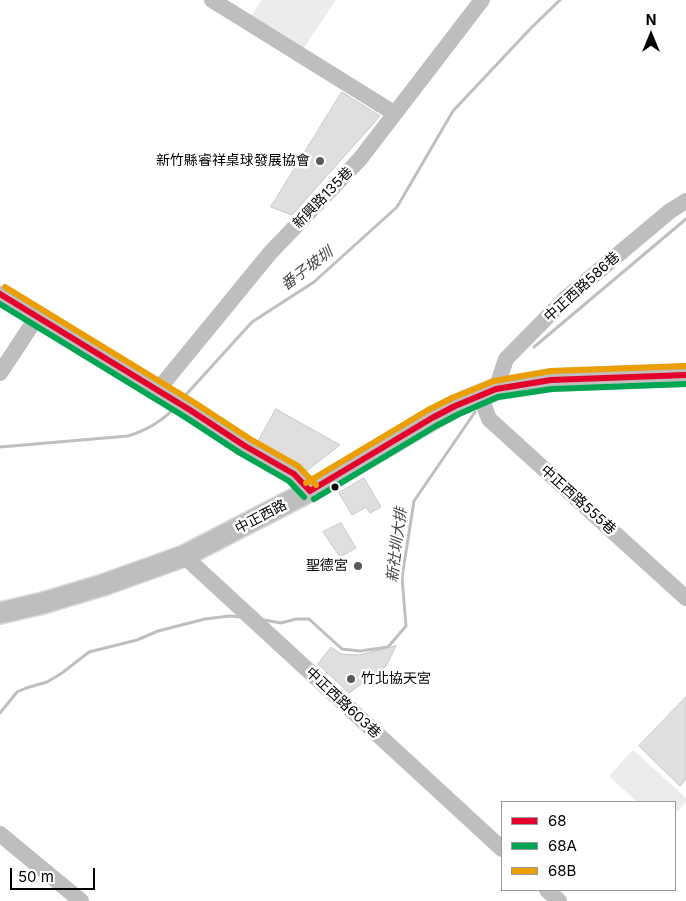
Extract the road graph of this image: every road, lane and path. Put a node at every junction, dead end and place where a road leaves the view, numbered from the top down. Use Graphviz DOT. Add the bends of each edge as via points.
graph roads {
  1 [pos="212,0"];
  2 [pos="482,0"];
  3 [pos="394,113"];
  4 [pos="686,201"];
  5 [pos="0,294"];
  6 [pos="37,317"];
  7 [pos="0,373"];
  8 [pos="686,375"];
  9 [pos="157,391"];
  10 [pos="488,392"];
  11 [pos="310,491"];
  12 [pos="184,556"];
  13 [pos="686,598"];
  14 [pos="0,613"];
  15 [pos="0,834"];
  16 [pos="501,848"];
  17 [pos="548,891"];
  18 [pos="81,901"];
  19 [pos="559,901"];
  1 -- 3 [label="street"];
  2 -- 3 [label="street, 新興路135巷"];
  3 -- 9 [label="street, 新興路135巷" via="360,159 270,253"];
  4 -- 10 [label="street, 中正西路586巷" via="565,299 506,359"];
  5 -- 6 [label="street"];
  6 -- 7 [label="street"];
  6 -- 9 [label="street"];
  8 -- 10 [label="main road, 中正西路" via="551,380"];
  9 -- 11 [label="street" via="294,474"];
  10 -- 11 [label="main road, 中正西路" via="432,418"];
  10 -- 13 [label="street, 中正西路555巷" via="489,419"];
  11 -- 12 [label="main road, 中正西路"];
  12 -- 14 [label="main road, 中正西路" via="103,585"];
  12 -- 16 [label="street, 中正西路603巷"];
  15 -- 18 [label="street"];
  17 -- 19 [label="street"];
}
